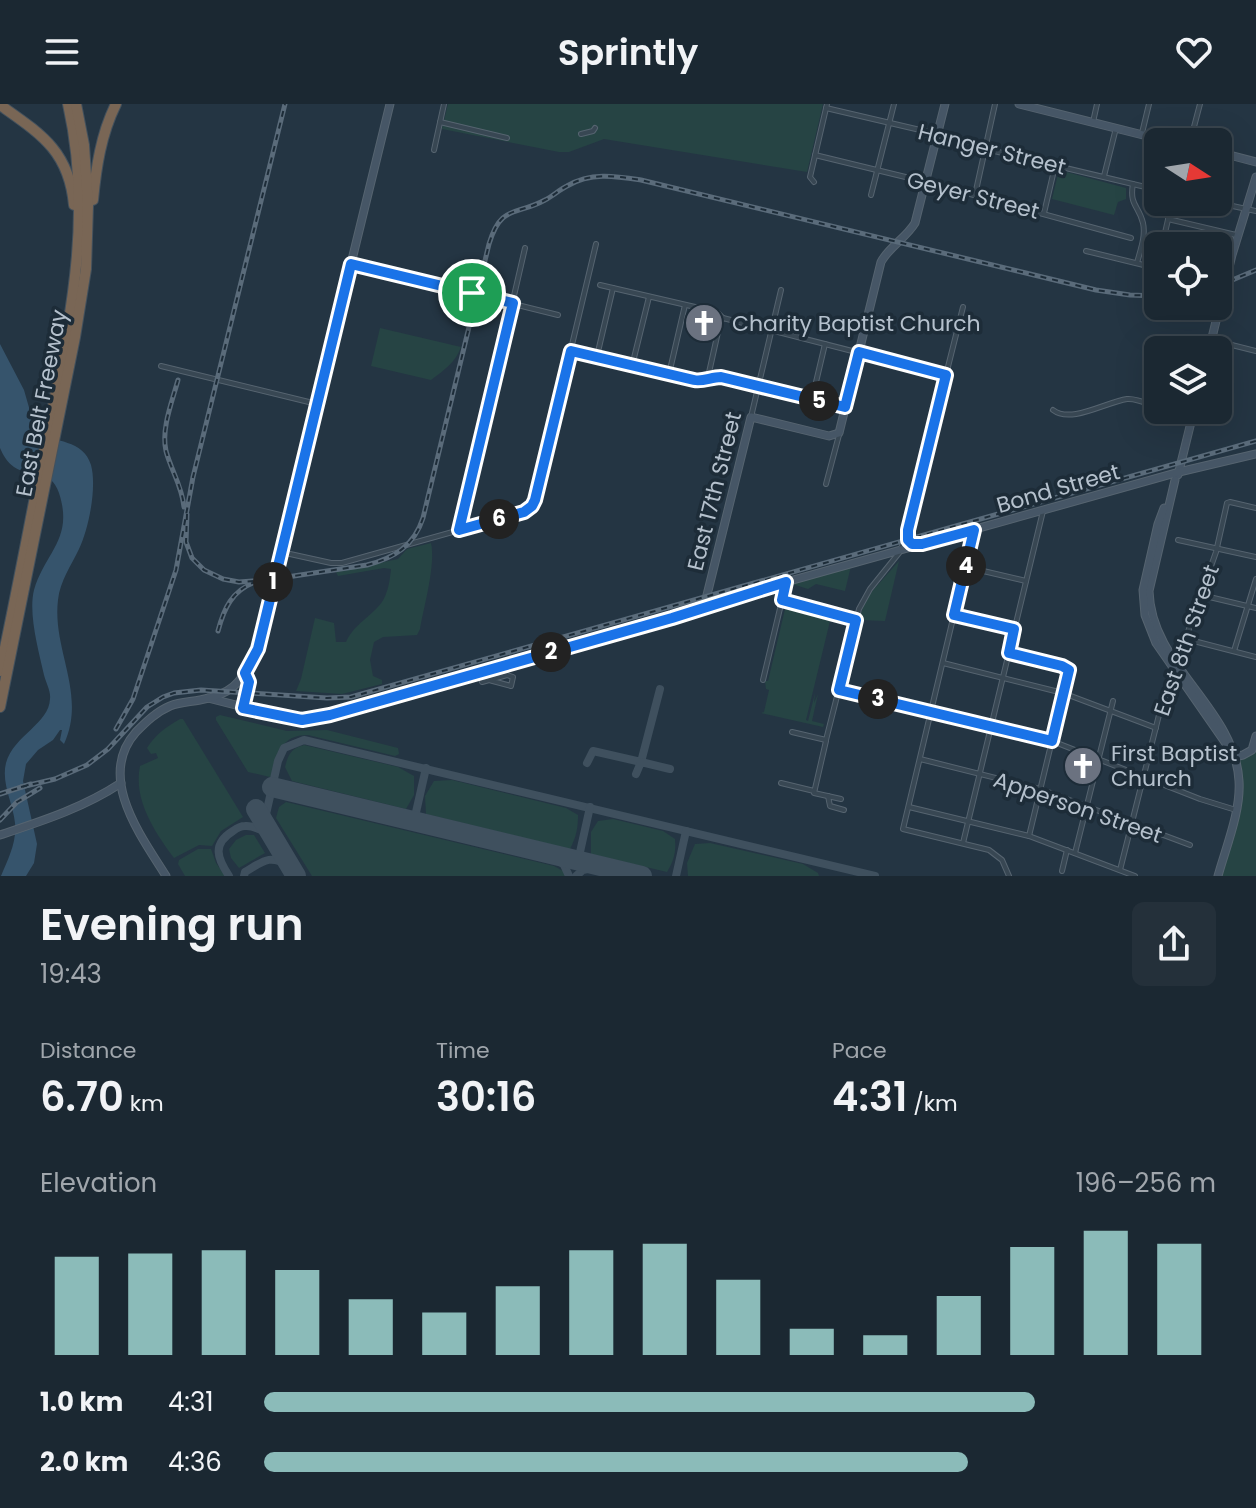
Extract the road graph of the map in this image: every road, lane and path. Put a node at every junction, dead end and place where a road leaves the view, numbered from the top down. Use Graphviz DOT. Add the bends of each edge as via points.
graph roads {
  1 [pos="68,104"];
  2 [pos="76,104"];
  3 [pos="116,104"];
  4 [pos="390,104"];
  5 [pos="444,104"];
  6 [pos="894,104"];
  7 [pos="945,104"];
  8 [pos="995,104"];
  9 [pos="1097,104"];
  10 [pos="1149,104"];
  11 [pos="1200,104"];
  12 [pos="0,105"];
  13 [pos="826,106"];
  14 [pos="1033,106"];
  15 [pos="440,122"];
  16 [pos="1093,122"];
  17 [pos="889,123"];
  18 [pos="595,128"];
  19 [pos="1116,128"];
  20 [pos="1194,128"];
  21 [pos="581,134"];
  22 [pos="1141,134"];
  23 [pos="937,135"];
  24 [pos="1144,135"];
  25 [pos="507,138"];
  26 [pos="985,148"];
  27 [pos="434,150"];
  28 [pos="815,155"];
  29 [pos="1232,156"];
  30 [pos="1256,162"];
  31 [pos="1055,166"];
  32 [pos="877,171"];
  33 [pos="1103,177"];
  34 [pos="1256,177"];
  35 [pos="814,182"];
  36 [pos="926,182"];
  37 [pos="1133,184"];
  38 [pos="1144,186"];
  39 [pos="871,195"];
  40 [pos="975,195"];
  41 [pos="1232,206"];
  42 [pos="1252,210"];
  43 [pos="1044,213"];
  44 [pos="1169,216"];
  45 [pos="1168,219"];
  46 [pos="1165,232"];
  47 [pos="1238,236"];
  48 [pos="1131,238"];
  49 [pos="84,241"];
  50 [pos="596,244"];
  51 [pos="525,248"];
  52 [pos="1086,251"];
  53 [pos="1137,263"];
  54 [pos="351,264"];
  55 [pos="1144,265"];
  56 [pos="600,285"];
  57 [pos="613,288"];
  58 [pos="781,290"];
  59 [pos="649,297"];
  60 [pos="513,303"];
  61 [pos="685,305"];
  62 [pos="963,307"];
  63 [pos="558,315"];
  64 [pos="723,318"];
  65 [pos="771,330"];
  66 [pos="1212,336"];
  67 [pos="825,344"];
  68 [pos="1232,345"];
  69 [pos="571,351"];
  70 [pos="1256,351"];
  71 [pos="859,352"];
  72 [pos="596,357"];
  73 [pos="161,366"];
  74 [pos="632,366"];
  75 [pos="669,374"];
  76 [pos="946,375"];
  77 [pos="708,378"];
  78 [pos="757,386"];
  79 [pos="812,399"];
  80 [pos="1144,403"];
  81 [pos="317,404"];
  82 [pos="845,407"];
  83 [pos="1053,410"];
  84 [pos="751,417"];
  85 [pos="1190,424"];
  86 [pos="839,433"];
  87 [pos="1185,446"];
  88 [pos="1256,454"];
  89 [pos="1197,468"];
  90 [pos="1177,476"];
  91 [pos="1158,478"];
  92 [pos="826,484"];
  93 [pos="1256,508"];
  94 [pos="1043,511"];
  95 [pos="459,530"];
  96 [pos="908,530"];
  97 [pos="974,530"];
  98 [pos="1178,540"];
  99 [pos="922,544"];
  100 [pos="1217,548"];
  101 [pos="901,550"];
  102 [pos="281,552"];
  103 [pos="883,555"];
  104 [pos="1256,557"];
  105 [pos="892,564"];
  106 [pos="966,567"];
  107 [pos="1256,579"];
  108 [pos="1026,581"];
  109 [pos="786,582"];
  110 [pos="1201,595"];
  111 [pos="782,600"];
  112 [pos="704,607"];
  113 [pos="1248,607"];
  114 [pos="1256,608"];
  115 [pos="954,615"];
  116 [pos="856,620"];
  117 [pos="1014,629"];
  118 [pos="1186,639"];
  119 [pos="1234,651"];
  120 [pos="1009,653"];
  121 [pos="1256,657"];
  122 [pos="943,663"];
  123 [pos="1176,666"];
  124 [pos="0,671"];
  125 [pos="480,672"];
  126 [pos="245,673"];
  127 [pos="1003,678"];
  128 [pos="489,680"];
  129 [pos="763,680"];
  130 [pos="839,690"];
  131 [pos="1063,693"];
  132 [pos="210,698"];
  133 [pos="1113,701"];
  134 [pos="0,707"];
  135 [pos="243,708"];
  136 [pos="1110,711"];
  137 [pos="931,712"];
  138 [pos="991,726"];
  139 [pos="1156,728"];
  140 [pos="792,732"];
  141 [pos="1256,736"];
  142 [pos="826,740"];
  143 [pos="1052,741"];
  144 [pos="1234,757"];
  145 [pos="920,759"];
  146 [pos="1098,759"];
  147 [pos="979,774"];
  148 [pos="1143,777"];
  149 [pos="121,783"];
  150 [pos="781,783"];
  151 [pos="1040,789"];
  152 [pos="814,791"];
  153 [pos="830,796"];
  154 [pos="908,807"];
  155 [pos="1087,807"];
  156 [pos="1236,810"];
  157 [pos="968,821"];
  158 [pos="1132,824"];
  159 [pos="3,834"];
  160 [pos="1029,836"];
  161 [pos="963,843"];
  162 [pos="1190,845"];
  163 [pos="1067,850"];
  164 [pos="1075,853"];
  165 [pos="1120,870"];
  166 [pos="1062,871"];
  167 [pos="166,876"];
  168 [pos="1009,876"];
  169 [pos="1135,876"];
  170 [pos="1218,876"];
  1 -- 49 [label="highway, East Belt Freeway"];
  2 -- 49 [label="highway, East Belt Freeway" via="85,160"];
  3 -- 49 [label="highway" via="105,130"];
  4 -- 54 [label="street"];
  5 -- 15 [label="street"];
  6 -- 17 [label="street"];
  7 -- 23 [label="street"];
  8 -- 26 [label="street"];
  9 -- 16 [label="street"];
  10 -- 22 [label="street"];
  11 -- 20 [label="street"];
  12 -- 49 [label="highway" via="42,135 61,160"];
  13 -- 17 [label="street, Hanger Street"];
  13 -- 28 [label="street"];
  14 -- 16 [label="street"];
  15 -- 25 [label="street"];
  15 -- 27 [label="street"];
  16 -- 19 [label="street"];
  17 -- 23 [label="street, Hanger Street"];
  17 -- 32 [label="street"];
  18 -- 21 [label="street"];
  19 -- 22 [label="street"];
  19 -- 33 [label="street"];
  22 -- 24 [label="street"];
  23 -- 26 [label="street, Hanger Street"];
  23 -- 36 [label="street"];
  26 -- 31 [label="street, Hanger Street"];
  26 -- 40 [label="street"];
  28 -- 32 [label="street, Geyer Street"];
  28 -- 35 [label="street" via="810,177"];
  29 -- 30 [label="street"];
  31 -- 33 [label="street, Hanger Street"];
  31 -- 43 [label="street"];
  32 -- 36 [label="street, Geyer Street"];
  32 -- 39 [label="street"];
  33 -- 37 [label="street, Hanger Street"];
  34 -- 42 [label="street"];
  36 -- 40 [label="street, Geyer Street"];
  36 -- 71 [label="street" via="914,225 881,262"];
  37 -- 38 [label="street, Hanger Street"];
  37 -- 53 [label="street" via="1131,197 1144,233"];
  40 -- 43 [label="street, Geyer Street"];
  41 -- 42 [label="street"];
  42 -- 47 [label="street"];
  43 -- 48 [label="street, Geyer Street"];
  44 -- 45 [label="street"];
  45 -- 46 [label="street"];
  45 -- 47 [label="street"];
  47 -- 66 [label="street"];
  49 -- 124 [label="highway, East Belt Freeway"];
  49 -- 134 [label="highway, East Belt Freeway" via="85,278 75,337"];
  50 -- 69 [label="street"];
  51 -- 60 [label="street"];
  52 -- 53 [label="street"];
  53 -- 55 [label="street"];
  54 -- 60 [label="street"];
  54 -- 81 [label="street"];
  56 -- 57 [label="street"];
  57 -- 59 [label="street"];
  57 -- 72 [label="street"];
  58 -- 65 [label="street, East 17th Street"];
  59 -- 61 [label="street"];
  59 -- 74 [label="street"];
  60 -- 63 [label="street"];
  60 -- 95 [label="street"];
  61 -- 64 [label="street"];
  61 -- 75 [label="street"];
  62 -- 76 [label="street"];
  64 -- 65 [label="street"];
  64 -- 77 [label="street"];
  65 -- 67 [label="street"];
  65 -- 78 [label="street, East 17th Street"];
  67 -- 71 [label="street"];
  67 -- 79 [label="street"];
  68 -- 70 [label="street"];
  69 -- 72 [label="street"];
  69 -- 95 [label="street" via="530,509"];
  71 -- 76 [label="street"];
  71 -- 82 [label="street"];
  72 -- 74 [label="street"];
  73 -- 81 [label="street"];
  74 -- 75 [label="street"];
  75 -- 77 [label="street" via="698,381"];
  76 -- 96 [label="street"];
  77 -- 78 [label="street"];
  78 -- 79 [label="street"];
  78 -- 84 [label="street, East 17th Street"];
  79 -- 82 [label="street"];
  80 -- 83 [label="street" via="1128,399 1068,415"];
  81 -- 102 [label="street"];
  82 -- 86 [label="street"];
  84 -- 86 [label="street" via="829,436"];
  84 -- 112 [label="street, East 17th Street"];
  85 -- 87 [label="street"];
  86 -- 92 [label="street"];
  87 -- 89 [label="street" via="1185,463"];
  87 -- 90 [label="street"];
  87 -- 91 [label="street" via="1171,472"];
  88 -- 89 [label="street"];
  89 -- 90 [label="street, Bond Street"];
  90 -- 91 [label="street, Bond Street"];
  90 -- 123 [label="street" via="1158,524 1143,590 1150,630"];
  91 -- 94 [label="street, Bond Street"];
  93 -- 100 [label="street, East 8th Street" via="1228,502"];
  94 -- 97 [label="street, Bond Street"];
  94 -- 108 [label="street"];
  95 -- 102 [label="street" via="342,563"];
  96 -- 99 [label="street" via="910,543"];
  96 -- 101 [label="street"];
  97 -- 99 [label="street, Bond Street"];
  97 -- 106 [label="street"];
  98 -- 100 [label="street"];
  99 -- 101 [label="street, Bond Street"];
  99 -- 105 [label="street"];
  100 -- 104 [label="street"];
  100 -- 110 [label="street, East 8th Street"];
  101 -- 103 [label="street, Bond Street"];
  101 -- 105 [label="street"];
  102 -- 126 [label="street" via="258,649"];
  103 -- 105 [label="street" via="891,557"];
  103 -- 109 [label="street, Bond Street"];
  105 -- 116 [label="street" via="866,595"];
  106 -- 108 [label="street"];
  106 -- 115 [label="street"];
  107 -- 113 [label="street"];
  108 -- 117 [label="street"];
  109 -- 111 [label="street"];
  109 -- 112 [label="street, Bond Street"];
  110 -- 113 [label="street"];
  110 -- 118 [label="street, East 8th Street"];
  111 -- 116 [label="street"];
  111 -- 129 [label="street"];
  112 -- 125 [label="street, Bond Street"];
  113 -- 114 [label="street"];
  113 -- 119 [label="street"];
  115 -- 117 [label="street"];
  115 -- 122 [label="street"];
  116 -- 130 [label="street"];
  117 -- 120 [label="street"];
  118 -- 119 [label="street"];
  118 -- 123 [label="street, East 8th Street"];
  119 -- 121 [label="street"];
  120 -- 127 [label="street"];
  120 -- 131 [label="street" via="1069,670"];
  122 -- 127 [label="street"];
  122 -- 137 [label="street"];
  123 -- 139 [label="street, East 8th Street"];
  123 -- 144 [label="street"];
  125 -- 128 [label="street" via="482,682"];
  125 -- 135 [label="street, Bond Street" via="302,720"];
  126 -- 132 [label="street"];
  126 -- 135 [label="street" via="249,682"];
  127 -- 131 [label="street"];
  127 -- 138 [label="street"];
  128 -- 128 [label="street" via="507,675 513,677 511,686"];
  130 -- 137 [label="street"];
  130 -- 142 [label="street"];
  131 -- 136 [label="street"];
  131 -- 143 [label="street"];
  132 -- 135 [label="street, Bond Street"];
  132 -- 149 [label="street" via="170,706 146,722 126,746"];
  133 -- 136 [label="street"];
  136 -- 139 [label="street"];
  136 -- 146 [label="street"];
  137 -- 138 [label="street"];
  137 -- 145 [label="street"];
  138 -- 143 [label="street"];
  138 -- 147 [label="street"];
  139 -- 148 [label="street, East 8th Street"];
  140 -- 142 [label="street"];
  141 -- 144 [label="street" via="1252,750"];
  142 -- 152 [label="street"];
  143 -- 146 [label="street"];
  143 -- 151 [label="street"];
  144 -- 156 [label="street" via="1240,798"];
  145 -- 147 [label="street, Apperson Street"];
  145 -- 154 [label="street"];
  146 -- 148 [label="street"];
  146 -- 155 [label="street"];
  147 -- 151 [label="street, Apperson Street"];
  147 -- 157 [label="street"];
  148 -- 156 [label="street"];
  148 -- 158 [label="street, East 8th Street"];
  149 -- 159 [label="street" via="84,804"];
  149 -- 167 [label="street" via="128,811"];
  150 -- 152 [label="street"];
  151 -- 155 [label="street, Apperson Street"];
  151 -- 160 [label="street"];
  152 -- 153 [label="street"];
  153 -- 153 [label="street" via="830,806 842,809 842,797"];
  154 -- 157 [label="street"];
  154 -- 161 [label="street" via="903,829"];
  155 -- 158 [label="street, Apperson Street"];
  155 -- 164 [label="street"];
  156 -- 170 [label="street"];
  157 -- 160 [label="street"];
  157 -- 161 [label="street"];
  158 -- 162 [label="street, Apperson Street"];
  158 -- 165 [label="street, East 8th Street"];
  160 -- 163 [label="street"];
  161 -- 168 [label="street" via="996,854"];
  163 -- 164 [label="street"];
  163 -- 166 [label="street"];
  164 -- 165 [label="street"];
  165 -- 169 [label="street"];
}
